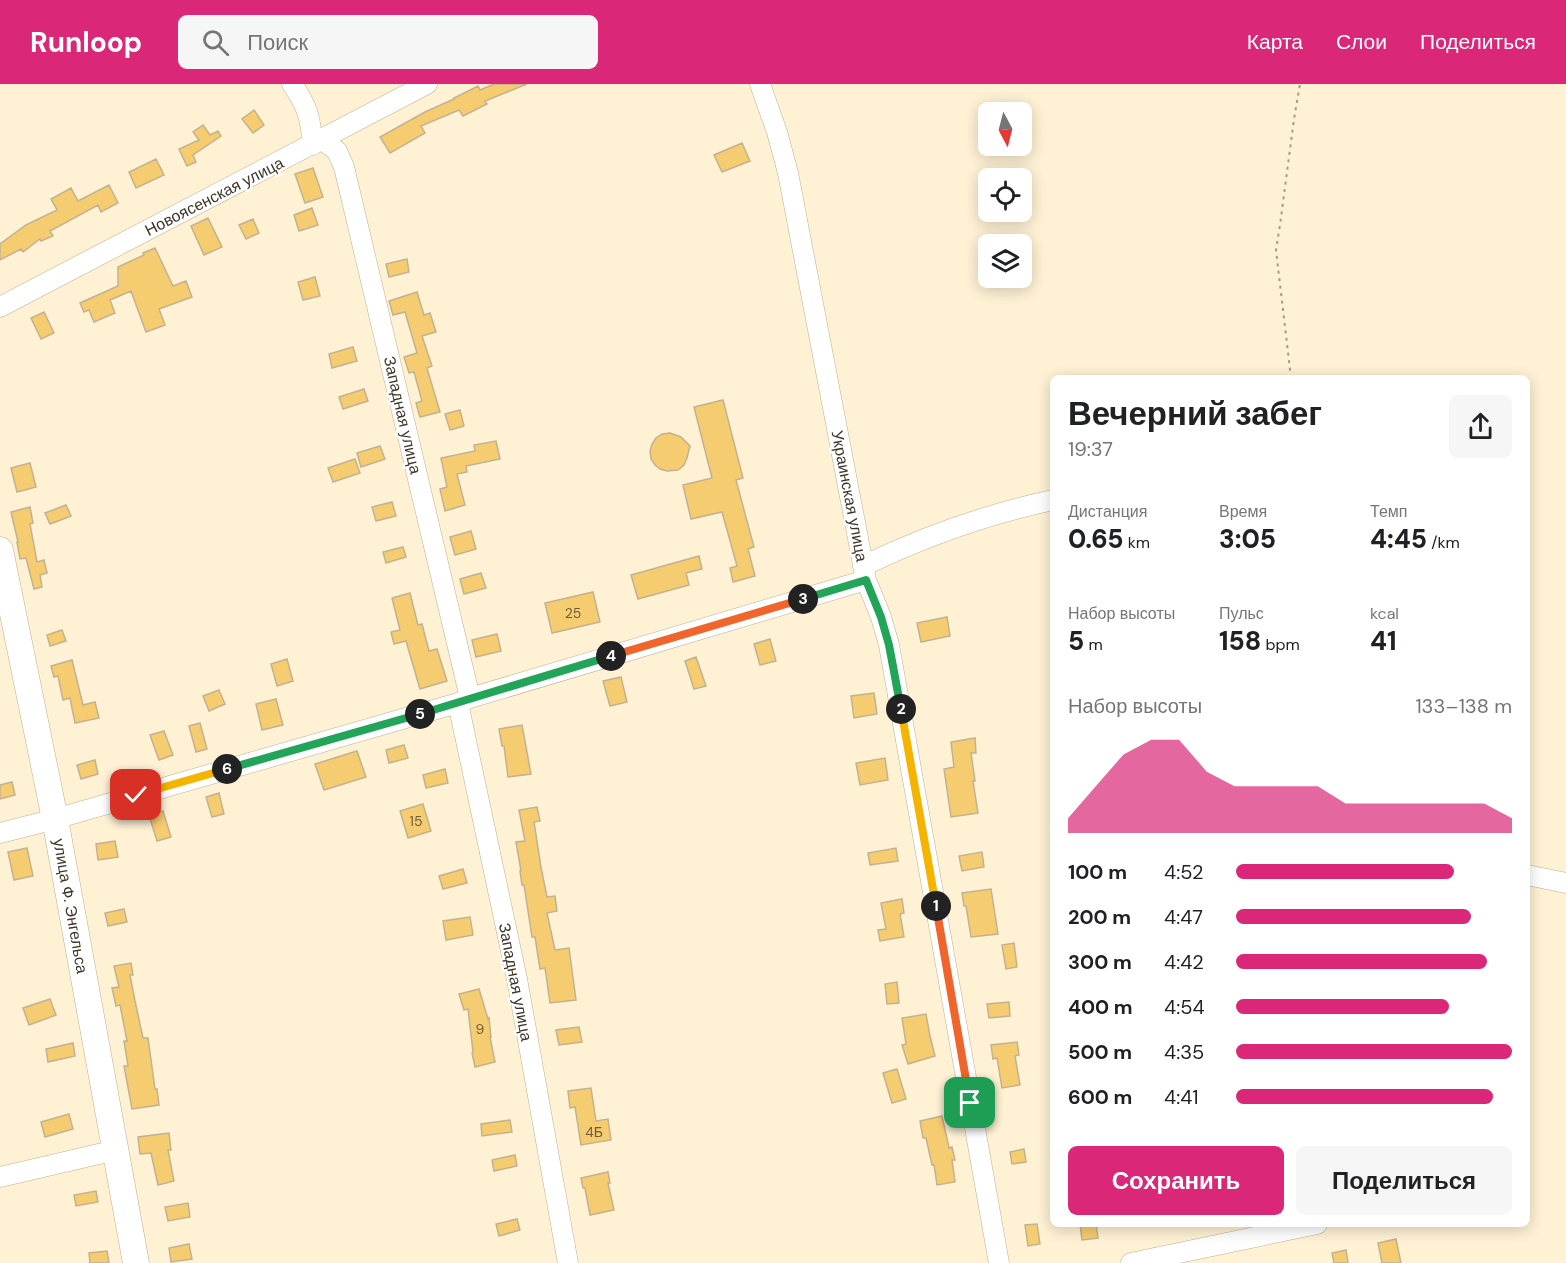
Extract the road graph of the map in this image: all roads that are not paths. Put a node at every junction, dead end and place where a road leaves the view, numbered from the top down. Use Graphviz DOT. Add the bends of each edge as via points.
graph roads {
  1 [pos="292,84"];
  2 [pos="427,84"];
  3 [pos="760,84"];
  4 [pos="318,142"];
  5 [pos="0,307"];
  6 [pos="1050,501"];
  7 [pos="0,550"];
  8 [pos="864,573"];
  9 [pos="464,700"];
  10 [pos="55,819"];
  11 [pos="0,833"];
  12 [pos="1530,876"];
  13 [pos="1566,883"];
  14 [pos="116,1150"];
  15 [pos="0,1177"];
  16 [pos="1303,1227"];
  17 [pos="136,1263"];
  18 [pos="568,1263"];
  19 [pos="999,1263"];
  20 [pos="1131,1263"];
  1 -- 4 [label="street" via="309,113"];
  2 -- 4 [label="street, Новоясенская улица"];
  3 -- 8 [label="street, Украинская улица" via="788,173"];
  4 -- 5 [label="street, Новоясенская улица"];
  4 -- 9 [label="street, Западная улица" via="337,151 344,166"];
  6 -- 8 [label="street" via="904,546"];
  7 -- 10 [label="main road, улица Ф. Энгельса"];
  8 -- 9 [label="street"];
  8 -- 19 [label="street, Украинская улица" via="889,645"];
  9 -- 10 [label="street"];
  9 -- 18 [label="street, Западная улица"];
  10 -- 11 [label="street"];
  10 -- 14 [label="main road, улица Ф. Энгельса"];
  12 -- 13 [label="street"];
  14 -- 15 [label="street"];
  14 -- 17 [label="main road, улица Ф. Энгельса"];
  16 -- 20 [label="street"];
}
